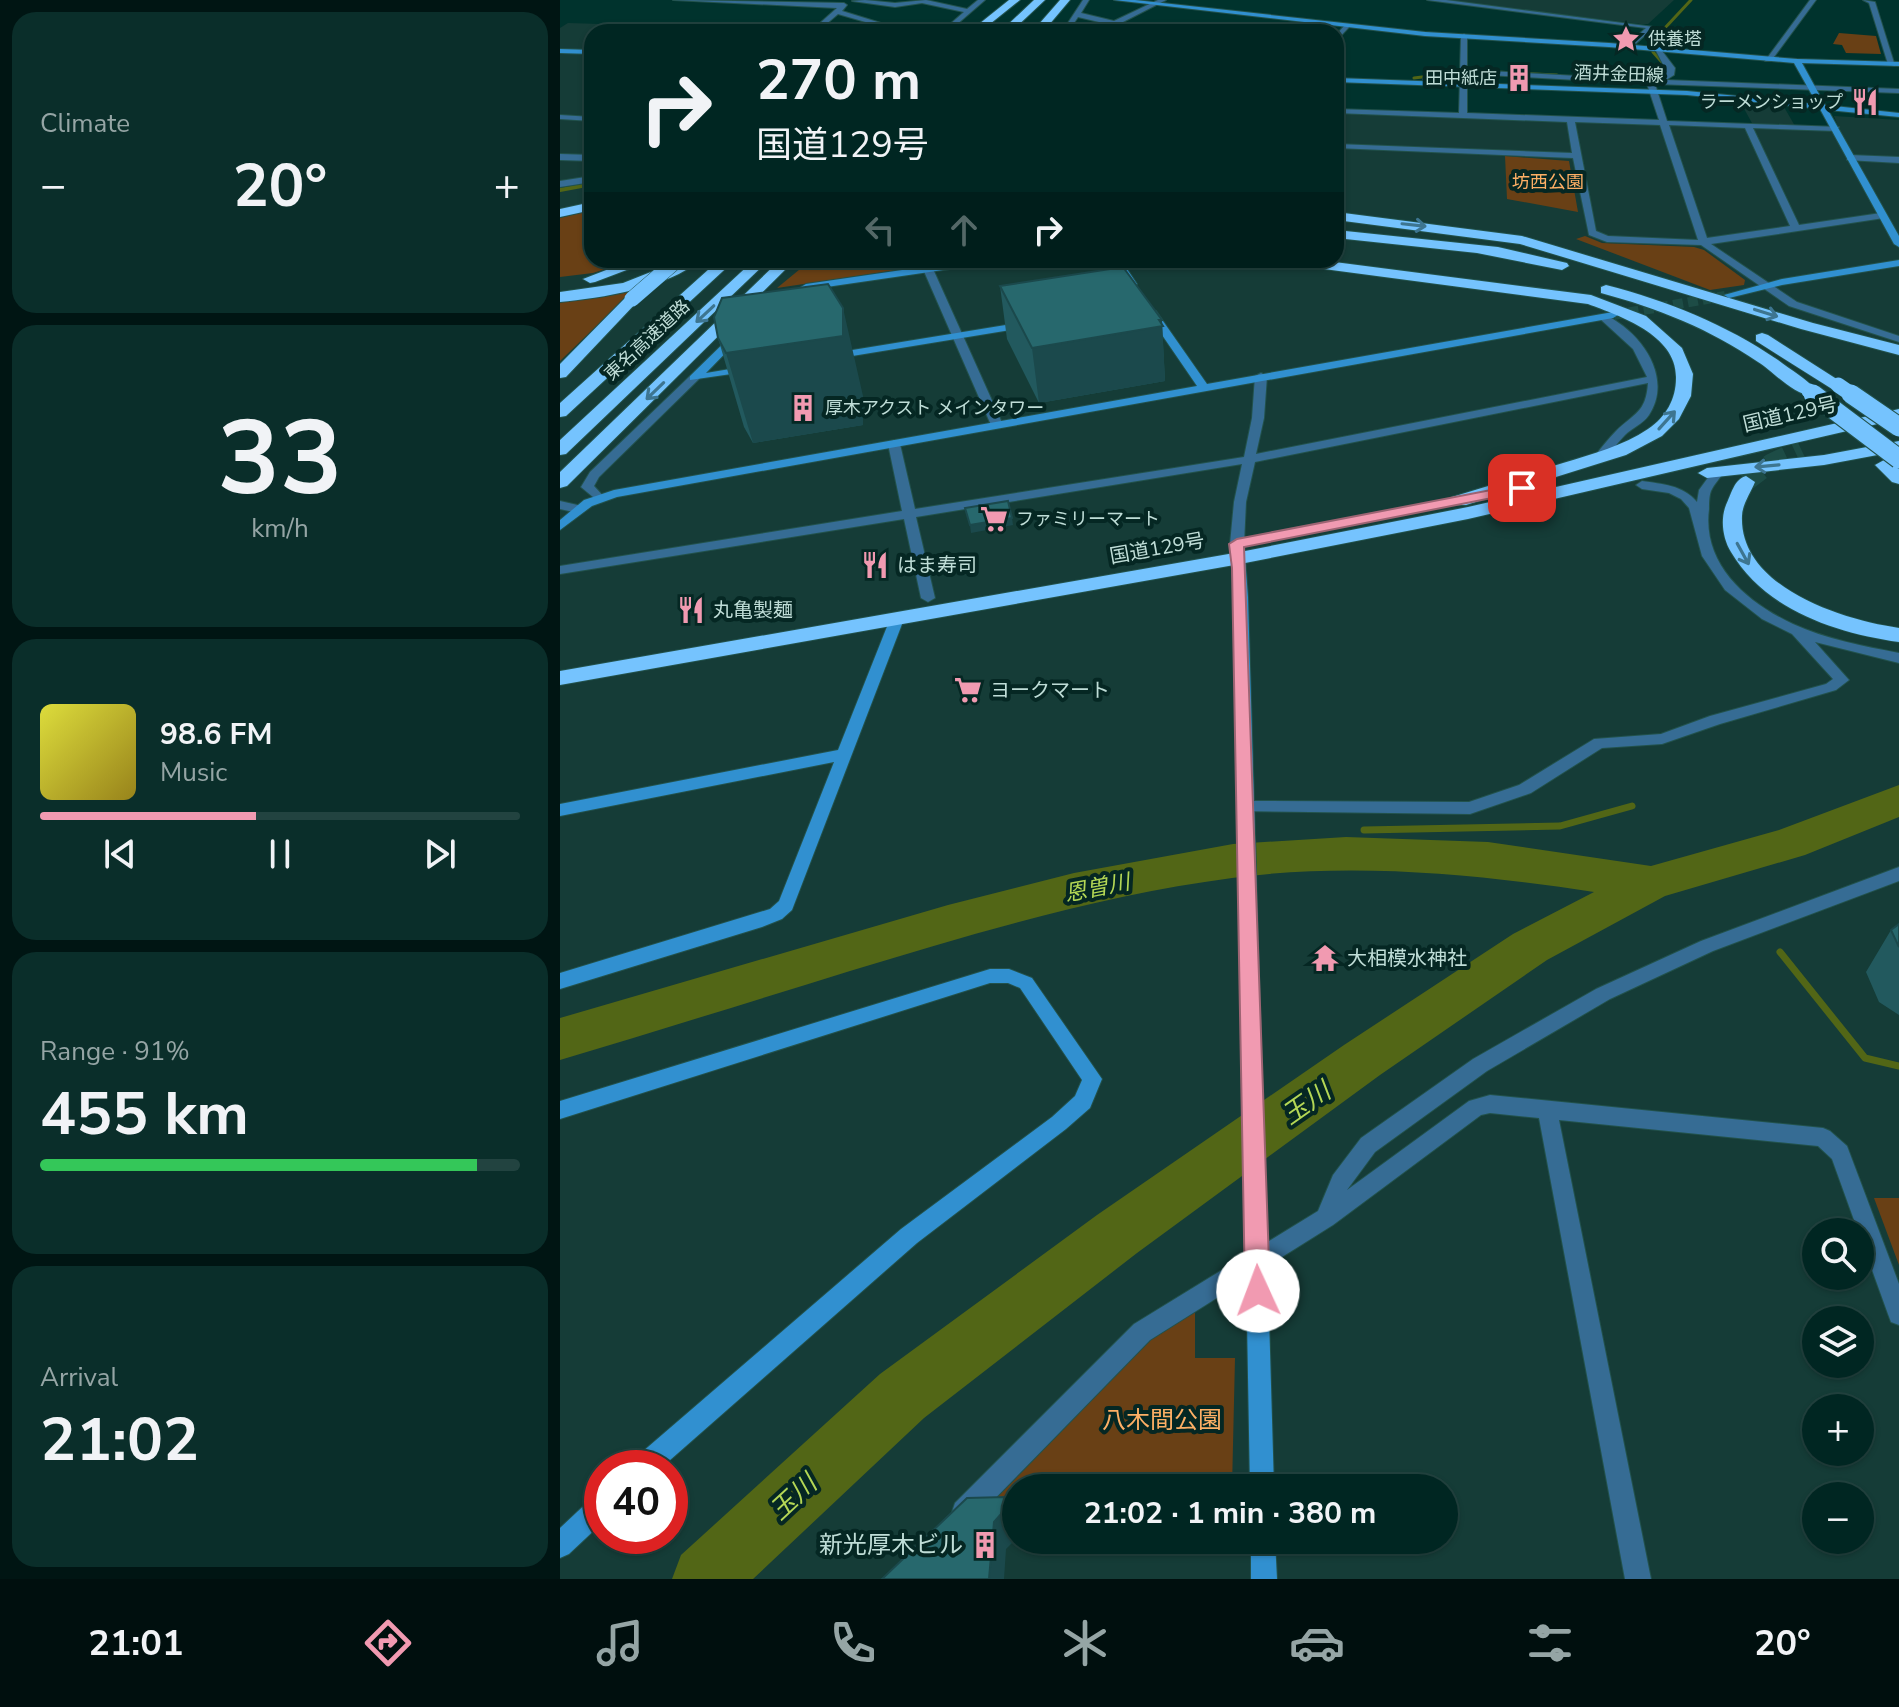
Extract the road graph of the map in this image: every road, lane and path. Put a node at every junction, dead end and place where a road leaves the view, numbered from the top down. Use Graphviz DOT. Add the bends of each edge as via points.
graph roads {
  1 [pos="676,0"];
  2 [pos="856,0"];
  3 [pos="982,0"];
  4 [pos="994,0"];
  5 [pos="1016,0"];
  6 [pos="1040,0"];
  7 [pos="1068,0"];
  8 [pos="1086,0"];
  9 [pos="1117,0"];
  10 [pos="1163,0"];
  11 [pos="1430,0"];
  12 [pos="1813,0"];
  13 [pos="1866,0"];
  14 [pos="1153,5"];
  15 [pos="839,8"];
  16 [pos="968,11"];
  17 [pos="1076,14"];
  18 [pos="1116,23"];
  19 [pos="822,24"];
  20 [pos="884,24"];
  21 [pos="953,24"];
  22 [pos="966,24"];
  23 [pos="984,24"];
  24 [pos="990,24"];
  25 [pos="1014,24"];
  26 [pos="1020,24"];
  27 [pos="1045,24"];
  28 [pos="1053,24"];
  29 [pos="1070,24"];
  30 [pos="1329,24"];
  31 [pos="1344,26"];
  32 [pos="1347,26"];
  33 [pos="1344,30"];
  34 [pos="1464,36"];
  35 [pos="1631,46"];
  36 [pos="1657,48"];
  37 [pos="560,51"];
  38 [pos="584,52"];
  39 [pos="1768,59"];
  40 [pos="1797,61"];
  41 [pos="1895,64"];
  42 [pos="1464,74"];
  43 [pos="1344,80"];
  44 [pos="1427,83"];
  45 [pos="1463,84"];
  46 [pos="1652,87"];
  47 [pos="1814,88"];
  48 [pos="1899,91"];
  49 [pos="1823,107"];
  50 [pos="1344,111"];
  51 [pos="1463,115"];
  52 [pos="1899,115"];
  53 [pos="560,117"];
  54 [pos="584,118"];
  55 [pos="1570,119"];
  56 [pos="1666,123"];
  57 [pos="1748,126"];
  58 [pos="1836,129"];
  59 [pos="1344,146"];
  60 [pos="1576,156"];
  61 [pos="560,157"];
  62 [pos="584,158"];
  63 [pos="1850,158"];
  64 [pos="1899,160"];
  65 [pos="584,180"];
  66 [pos="560,184"];
  67 [pos="584,192"];
  68 [pos="560,196"];
  69 [pos="584,198"];
  70 [pos="560,203"];
  71 [pos="584,208"];
  72 [pos="560,213"];
  73 [pos="1881,216"];
  74 [pos="1344,217"];
  75 [pos="1796,229"];
  76 [pos="1344,235"];
  77 [pos="1704,243"];
  78 [pos="1899,244"];
  79 [pos="1482,250"];
  80 [pos="1344,256"];
  81 [pos="1899,263"];
  82 [pos="1611,265"];
  83 [pos="1344,267"];
  84 [pos="625,268"];
  85 [pos="668,268"];
  86 [pos="672,268"];
  87 [pos="719,268"];
  88 [pos="753,268"];
  89 [pos="782,268"];
  90 [pos="794,268"];
  91 [pos="935,268"];
  92 [pos="1121,268"];
  93 [pos="928,269"];
  94 [pos="560,283"];
  95 [pos="1767,287"];
  96 [pos="798,288"];
  97 [pos="1139,294"];
  98 [pos="1729,295"];
  99 [pos="560,297"];
  100 [pos="1146,305"];
  101 [pos="738,323"];
  102 [pos="1036,323"];
  103 [pos="957,336"];
  104 [pos="1899,339"];
  105 [pos="1899,350"];
  106 [pos="818,358"];
  107 [pos="756,368"];
  108 [pos="560,373"];
  109 [pos="1261,376"];
  110 [pos="694,378"];
  111 [pos="1653,379"];
  112 [pos="1203,387"];
  113 [pos="1818,389"];
  114 [pos="1899,402"];
  115 [pos="560,412"];
  116 [pos="1899,414"];
  117 [pos="997,425"];
  118 [pos="1899,427"];
  119 [pos="1899,443"];
  120 [pos="894,444"];
  121 [pos="1801,449"];
  122 [pos="560,450"];
  123 [pos="1600,457"];
  124 [pos="1251,459"];
  125 [pos="1891,462"];
  126 [pos="1719,471"];
  127 [pos="1899,478"];
  128 [pos="560,482"];
  129 [pos="1746,482"];
  130 [pos="1642,485"];
  131 [pos="599,498"];
  132 [pos="560,505"];
  133 [pos="1464,507"];
  134 [pos="578,509"];
  135 [pos="911,515"];
  136 [pos="560,526"];
  137 [pos="1700,526"];
  138 [pos="1238,551"];
  139 [pos="560,570"];
  140 [pos="928,598"];
  141 [pos="897,619"];
  142 [pos="1797,631"];
  143 [pos="1899,635"];
  144 [pos="1899,658"];
  145 [pos="560,662"];
  146 [pos="560,678"];
  147 [pos="845,754"];
  148 [pos="1245,807"];
  149 [pos="560,810"];
  150 [pos="1899,874"];
  151 [pos="560,981"];
  152 [pos="560,1110"];
  153 [pos="1548,1112"];
  154 [pos="1326,1218"];
  155 [pos="1257,1256"];
  156 [pos="1899,1314"];
  157 [pos="664,1450"];
  158 [pos="1262,1474"];
  159 [pos="584,1523"];
  160 [pos="954,1523"];
  161 [pos="560,1545"];
  162 [pos="1263,1554"];
  163 [pos="1264,1579"];
  164 [pos="1638,1579"];
  1 -- 15 [label="street"];
  2 -- 15 [label="street"];
  2 -- 16 [label="street" via="895,5 922,1"];
  3 -- 16 [label="street"];
  4 -- 22 [label="highway"];
  5 -- 23 [label="highway"];
  5 -- 24 [label="highway"];
  6 -- 25 [label="highway"];
  6 -- 26 [label="highway"];
  7 -- 27 [label="highway"];
  7 -- 28 [label="highway"];
  8 -- 17 [label="street"];
  9 -- 14 [label="street"];
  10 -- 14 [label="street"];
  11 -- 35 [label="street" via="1651,27"];
  12 -- 39 [label="street"];
  13 -- 41 [label="street" via="1872,2"];
  14 -- 18 [label="street"];
  14 -- 30 [label="street"];
  15 -- 19 [label="street"];
  15 -- 20 [label="street"];
  16 -- 21 [label="street"];
  17 -- 18 [label="street"];
  17 -- 29 [label="street"];
  31 -- 32 [label="street"];
  32 -- 33 [label="street"];
  32 -- 34 [label="street"];
  34 -- 35 [label="street"];
  34 -- 42 [label="street"];
  35 -- 36 [label="street"];
  36 -- 39 [label="street"];
  36 -- 46 [label="street" via="1671,73"];
  37 -- 38 [label="street"];
  39 -- 40 [label="street"];
  40 -- 41 [label="street"];
  40 -- 47 [label="street"];
  42 -- 44 [label="street" via="1427,78"];
  42 -- 45 [label="street"];
  42 -- 46 [label="street"];
  43 -- 44 [label="street, 酒井金田線"];
  44 -- 45 [label="street, 酒井金田線"];
  45 -- 46 [label="street, 酒井金田線"];
  45 -- 51 [label="street"];
  46 -- 47 [label="street"];
  46 -- 49 [label="street, 酒井金田線"];
  46 -- 56 [label="street"];
  47 -- 48 [label="street"];
  47 -- 49 [label="street"];
  49 -- 52 [label="street, 酒井金田線"];
  49 -- 58 [label="street"];
  50 -- 51 [label="street"];
  51 -- 55 [label="street"];
  53 -- 54 [label="street"];
  55 -- 56 [label="street"];
  55 -- 60 [label="street"];
  56 -- 57 [label="street"];
  56 -- 77 [label="street"];
  57 -- 58 [label="street"];
  57 -- 75 [label="street"];
  58 -- 63 [label="street"];
  59 -- 60 [label="street"];
  60 -- 77 [label="street" via="1592,233 1607,239"];
  61 -- 62 [label="street"];
  63 -- 64 [label="street"];
  63 -- 73 [label="street"];
  65 -- 66 [label="street"];
  67 -- 68 [label="highway"];
  69 -- 70 [label="highway"];
  71 -- 72 [label="highway"];
  73 -- 75 [label="street"];
  73 -- 78 [label="street"];
  74 -- 82 [label="highway, one-way" via="1503,236"];
  75 -- 77 [label="street"];
  76 -- 79 [label="highway"];
  77 -- 95 [label="street"];
  79 -- 82 [label="highway"];
  79 -- 113 [label="highway" via="1577,269 1695,304 1743,327"];
  80 -- 113 [label="highway" via="1605,290 1668,308 1718,330"];
  81 -- 95 [label="street"];
  82 -- 105 [label="highway, one-way"];
  123 -- 83 [label="highway, one-way" via="1656,432 1683,396 1685,374 1679,356 1668,340 1640,319 1562,294"];
  84 -- 94 [label="highway"];
  85 -- 108 [label="highway, bridge"];
  86 -- 99 [label="highway" via="631,285"];
  87 -- 115 [label="highway, 東名高速道路"];
  88 -- 122 [label="highway, 東名高速道路, one-way"];
  89 -- 101 [label="highway"];
  90 -- 101 [label="highway"];
  91 -- 93 [label="street"];
  92 -- 97 [label="street"];
  93 -- 96 [label="street"];
  93 -- 103 [label="street"];
  95 -- 98 [label="street"];
  95 -- 104 [label="street" via="1793,304"];
  100 -- 112 [label="street"];
  101 -- 110 [label="street"];
  101 -- 128 [label="highway, one-way"];
  102 -- 103 [label="street"];
  103 -- 106 [label="street"];
  103 -- 117 [label="street"];
  107 -- 110 [label="street"];
  109 -- 111 [label="street" via="1608,316 1638,345"];
  109 -- 112 [label="street"];
  109 -- 124 [label="street"];
  110 -- 131 [label="street" via="594,475 587,487"];
  111 -- 123 [label="street" via="1651,404 1642,418 1620,432"];
  111 -- 124 [label="street"];
  112 -- 117 [label="street"];
  113 -- 118 [label="highway, bridge"];
  113 -- 119 [label="highway"];
  113 -- 125 [label="highway"];
  114 -- 133 [label="highway, 国道129号"];
  116 -- 133 [label="highway, 国道129号"];
  117 -- 120 [label="street"];
  118 -- 121 [label="highway"];
  119 -- 126 [label="highway, one-way" via="1824,460"];
  120 -- 131 [label="street"];
  120 -- 135 [label="street"];
  123 -- 133 [label="highway"];
  124 -- 135 [label="street"];
  124 -- 138 [label="street" via="1236,528"];
  125 -- 127 [label="highway"];
  126 -- 130 [label="highway"];
  126 -- 137 [label="street" via="1705,490"];
  129 -- 143 [label="highway, one-way" via="1734,505 1733,532 1754,571 1783,597 1823,618"];
  130 -- 133 [label="highway"];
  130 -- 137 [label="street" via="1685,496 1696,509"];
  131 -- 134 [label="street"];
  132 -- 134 [label="street"];
  133 -- 138 [label="highway, 国道129号"];
  134 -- 136 [label="street"];
  135 -- 139 [label="street"];
  135 -- 140 [label="street"];
  137 -- 142 [label="street" via="1714,569 1760,612"];
  138 -- 140 [label="highway, 国道129号"];
  138 -- 141 [label="highway, 国道129号"];
  138 -- 148 [label="street"];
  140 -- 145 [label="highway, 国道129号"];
  141 -- 146 [label="highway, 国道129号"];
  141 -- 147 [label="street"];
  142 -- 144 [label="street"];
  142 -- 148 [label="street" via="1842,680 1662,739 1599,743 1525,789 1470,808"];
  147 -- 149 [label="street"];
  147 -- 151 [label="street" via="798,878 776,914"];
  148 -- 155 [label="street"];
  150 -- 154 [label="street" via="1707,946 1603,994 1480,1065 1368,1145 1340,1182"];
  152 -- 157 [label="street" via="990,976 1026,983 1092,1079 1083,1102 1059,1123 909,1236"];
  153 -- 154 [label="street" via="1476,1107"];
  153 -- 156 [label="street" via="1823,1137 1840,1153"];
  153 -- 164 [label="street"];
  154 -- 155 [label="street"];
  155 -- 158 [label="street"];
  155 -- 160 [label="street" via="1142,1332"];
  159 -- 161 [label="street"];
  162 -- 163 [label="street"];
}
